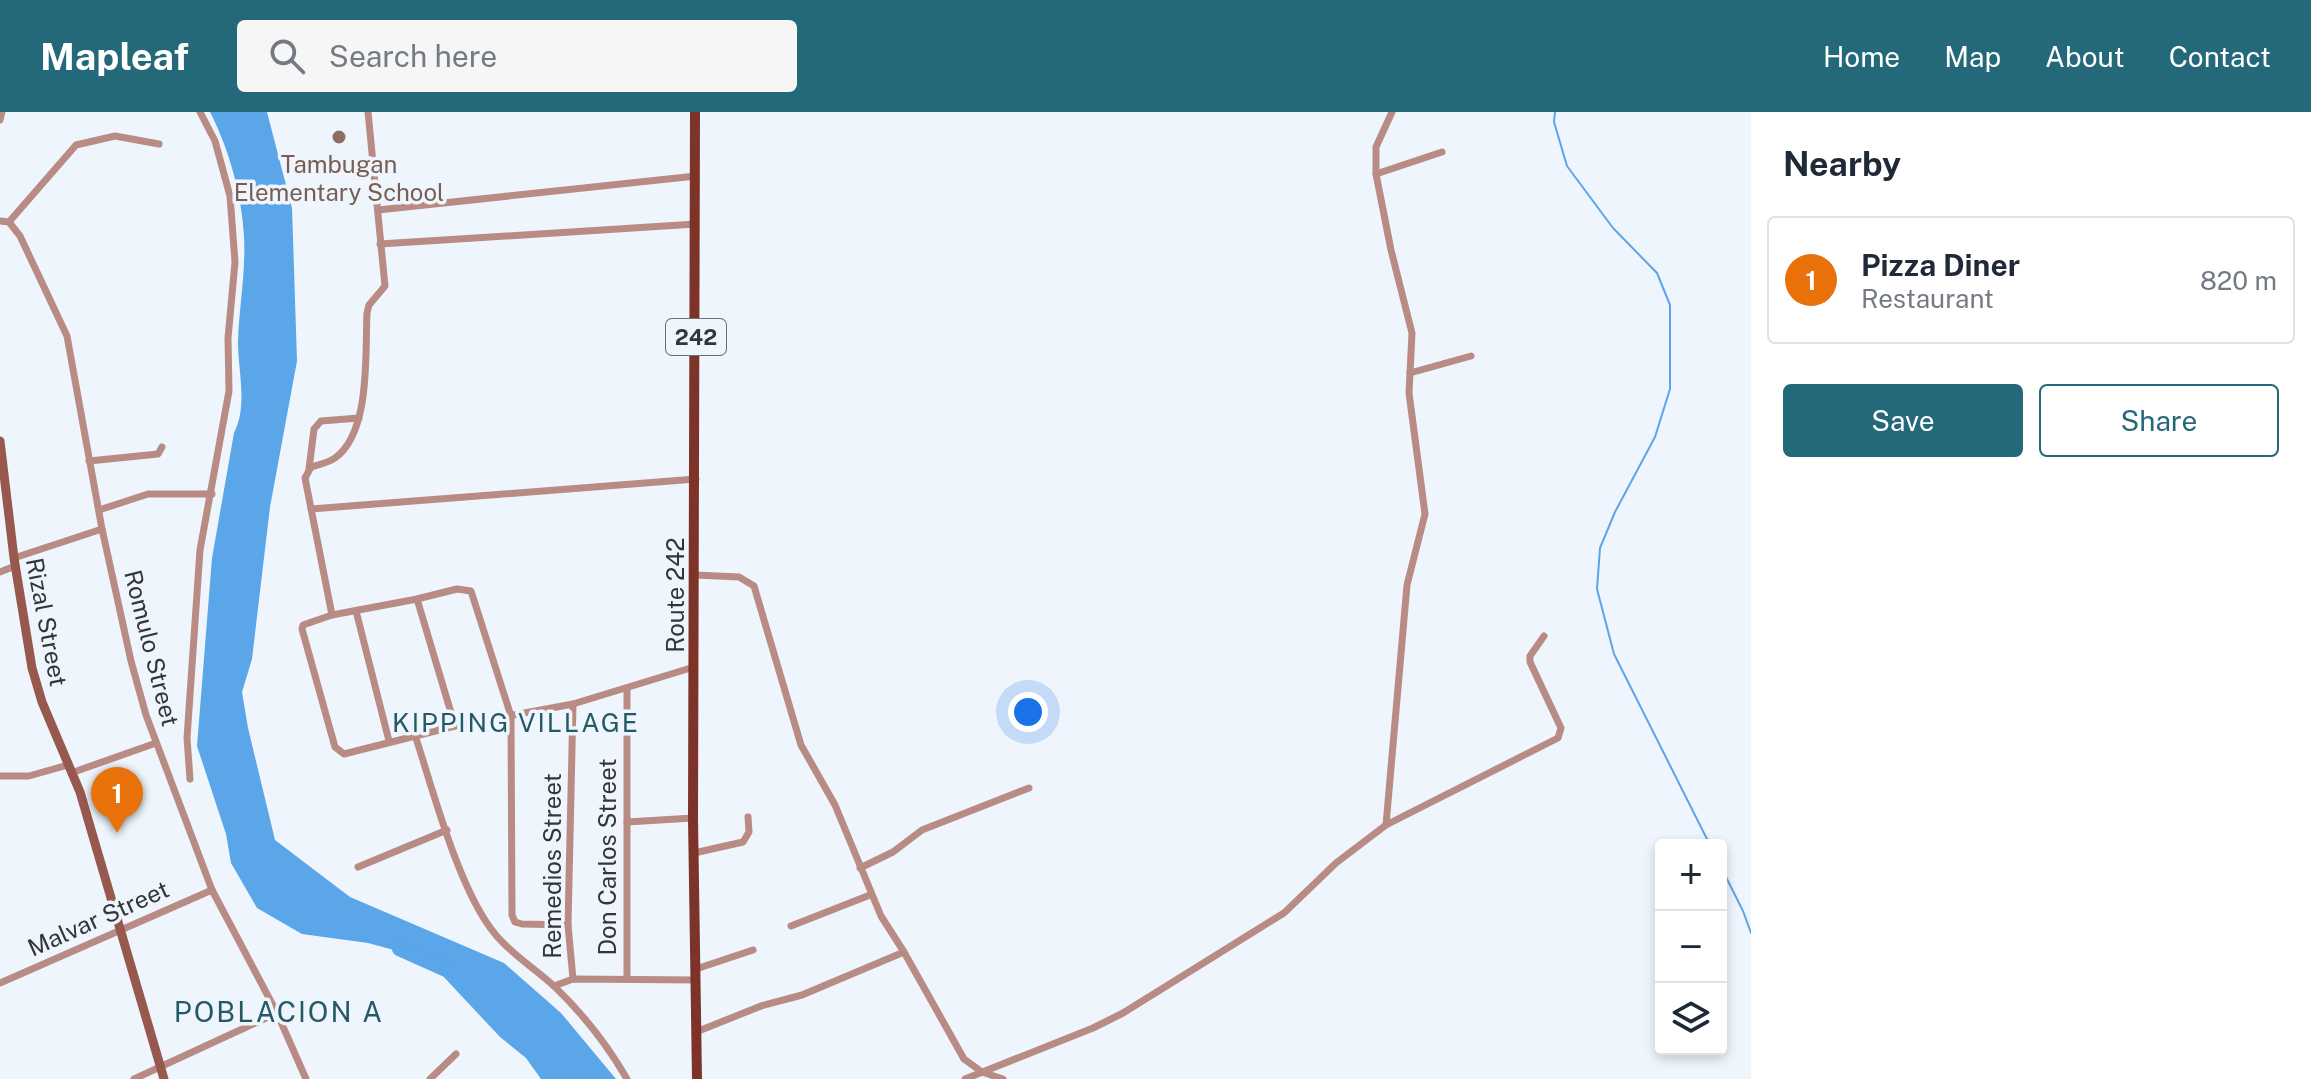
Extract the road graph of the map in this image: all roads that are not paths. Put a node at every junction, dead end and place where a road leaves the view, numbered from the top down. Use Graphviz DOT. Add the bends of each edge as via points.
graph roads {
  1 [pos="2,112"];
  2 [pos="200,112"];
  3 [pos="368,112"];
  4 [pos="695,112"];
  5 [pos="1392,112"];
  6 [pos="0,120"];
  7 [pos="159,144"];
  8 [pos="1442,152"];
  9 [pos="1376,174"];
  10 [pos="696,176"];
  11 [pos="378,210"];
  12 [pos="4,222"];
  13 [pos="696,224"];
  14 [pos="380,244"];
  15 [pos="1471,356"];
  16 [pos="1410,373"];
  17 [pos="359,418"];
  18 [pos="0,441"];
  19 [pos="162,447"];
  20 [pos="89,461"];
  21 [pos="309,469"];
  22 [pos="696,479"];
  23 [pos="212,494"];
  24 [pos="311,509"];
  25 [pos="99,510"];
  26 [pos="5,513"];
  27 [pos="102,529"];
  28 [pos="15,562"];
  29 [pos="0,572"];
  30 [pos="695,575"];
  31 [pos="417,599"];
  32 [pos="356,611"];
  33 [pos="332,615"];
  34 [pos="1544,636"];
  35 [pos="694,667"];
  36 [pos="627,688"];
  37 [pos="573,704"];
  38 [pos="511,716"];
  39 [pos="455,726"];
  40 [pos="415,735"];
  41 [pos="389,741"];
  42 [pos="156,743"];
  43 [pos="70,769"];
  44 [pos="0,776"];
  45 [pos="190,779"];
  46 [pos="1029,788"];
  47 [pos="748,817"];
  48 [pos="693,818"];
  49 [pos="627,822"];
  50 [pos="1386,825"];
  51 [pos="447,830"];
  52 [pos="694,853"];
  53 [pos="358,867"];
  54 [pos="860,868"];
  55 [pos="212,890"];
  56 [pos="870,895"];
  57 [pos="568,925"];
  58 [pos="791,926"];
  59 [pos="121,930"];
  60 [pos="753,950"];
  61 [pos="904,952"];
  62 [pos="696,974"];
  63 [pos="627,978"];
  64 [pos="573,979"];
  65 [pos="0,983"];
  66 [pos="554,986"];
  67 [pos="277,1013"];
  68 [pos="696,1032"];
  69 [pos="456,1054"];
  70 [pos="160,1067"];
  71 [pos="982,1072"];
  72 [pos="134,1079"];
  73 [pos="164,1079"];
  74 [pos="306,1079"];
  75 [pos="430,1079"];
  76 [pos="627,1079"];
  77 [pos="697,1079"];
  78 [pos="965,1079"];
  79 [pos="1003,1079"];
  1 -- 6 [label="street"];
  2 -- 23 [label="street" via="215,141 230,196 235,262 229,391"];
  3 -- 11 [label="street"];
  4 -- 10 [label="main road, Route 242 / 242"];
  5 -- 9 [label="street" via="1376,147"];
  7 -- 12 [label="street" via="115,136 76,145"];
  8 -- 9 [label="street"];
  9 -- 16 [label="street" via="1412,333"];
  10 -- 11 [label="street"];
  10 -- 13 [label="main road, Route 242 / 242"];
  11 -- 14 [label="street"];
  12 -- 20 [label="street, Romulo Street" via="27,250 67,336"];
  13 -- 14 [label="street"];
  13 -- 22 [label="main road, Route 242 / 242"];
  14 -- 17 [label="street" via="385,286 367,313"];
  15 -- 16 [label="street"];
  16 -- 50 [label="street" via="1425,514 1407,585"];
  17 -- 21 [label="street" via="343,451"];
  17 -- 21 [label="street" via="321,421 314,429"];
  18 -- 26 [label="street, Rizal Street"];
  19 -- 20 [label="street" via="158,454"];
  20 -- 25 [label="street, Romulo Street"];
  21 -- 24 [label="street" via="305,478"];
  22 -- 24 [label="street"];
  22 -- 30 [label="main road, Route 242 / 242"];
  23 -- 25 [label="street" via="148,494"];
  23 -- 45 [label="street" via="200,550 187,738"];
  24 -- 33 [label="street"];
  25 -- 27 [label="street, Romulo Street"];
  26 -- 28 [label="street, Rizal Street"];
  27 -- 28 [label="street"];
  27 -- 42 [label="street, Romulo Street" via="131,661"];
  28 -- 29 [label="street"];
  28 -- 43 [label="street, Rizal Street" via="32,668"];
  30 -- 35 [label="main road, Route 242 / 242"];
  30 -- 54 [label="street" via="739,577 754,586 801,745 835,805"];
  31 -- 32 [label="street"];
  31 -- 38 [label="street" via="471,591"];
  31 -- 39 [label="street"];
  32 -- 33 [label="street"];
  32 -- 41 [label="street"];
  33 -- 41 [label="street" via="308,621 302,629 338,751 344,754"];
  34 -- 50 [label="street" via="1530,662 1561,728 1558,738"];
  35 -- 36 [label="street"];
  35 -- 48 [label="main road, Route 242 / 242"];
  36 -- 37 [label="street"];
  36 -- 49 [label="street, Don Carlos Street"];
  37 -- 38 [label="street"];
  37 -- 57 [label="street, Remedios Street"];
  38 -- 39 [label="street"];
  38 -- 57 [label="street" via="512,915 522,924"];
  39 -- 40 [label="street"];
  40 -- 41 [label="street"];
  40 -- 51 [label="street"];
  42 -- 43 [label="street"];
  42 -- 55 [label="street, Romulo Street"];
  43 -- 44 [label="street"];
  43 -- 59 [label="street, Rizal Street"];
  46 -- 54 [label="street" via="922,830"];
  47 -- 52 [label="street" via="743,842"];
  48 -- 49 [label="street"];
  48 -- 52 [label="main road, Route 242 / 242"];
  49 -- 63 [label="street, Don Carlos Street"];
  50 -- 71 [label="street" via="1336,863 1292,907 1204,964 1109,1020"];
  51 -- 53 [label="street"];
  51 -- 66 [label="street" via="485,920 503,943"];
  52 -- 62 [label="main road, Route 242 / 242"];
  54 -- 56 [label="street"];
  55 -- 59 [label="street, Malvar Street"];
  55 -- 67 [label="street, Romulo Street"];
  56 -- 58 [label="street"];
  56 -- 61 [label="street"];
  57 -- 64 [label="street, Remedios Street"];
  59 -- 65 [label="street, Malvar Street"];
  59 -- 70 [label="street, Rizal Street"];
  60 -- 62 [label="street"];
  61 -- 68 [label="street"];
  61 -- 71 [label="street" via="958,1051"];
  62 -- 63 [label="street"];
  62 -- 68 [label="main road, Route 242 / 242"];
  63 -- 64 [label="street"];
  64 -- 66 [label="street"];
  66 -- 76 [label="street"];
  67 -- 70 [label="street"];
  67 -- 74 [label="street, Romulo Street"];
  68 -- 77 [label="main road, Route 242 / 242"];
  69 -- 75 [label="street"];
  70 -- 72 [label="street"];
  70 -- 73 [label="street, Rizal Street"];
  71 -- 78 [label="street"];
  71 -- 79 [label="street"];
}
